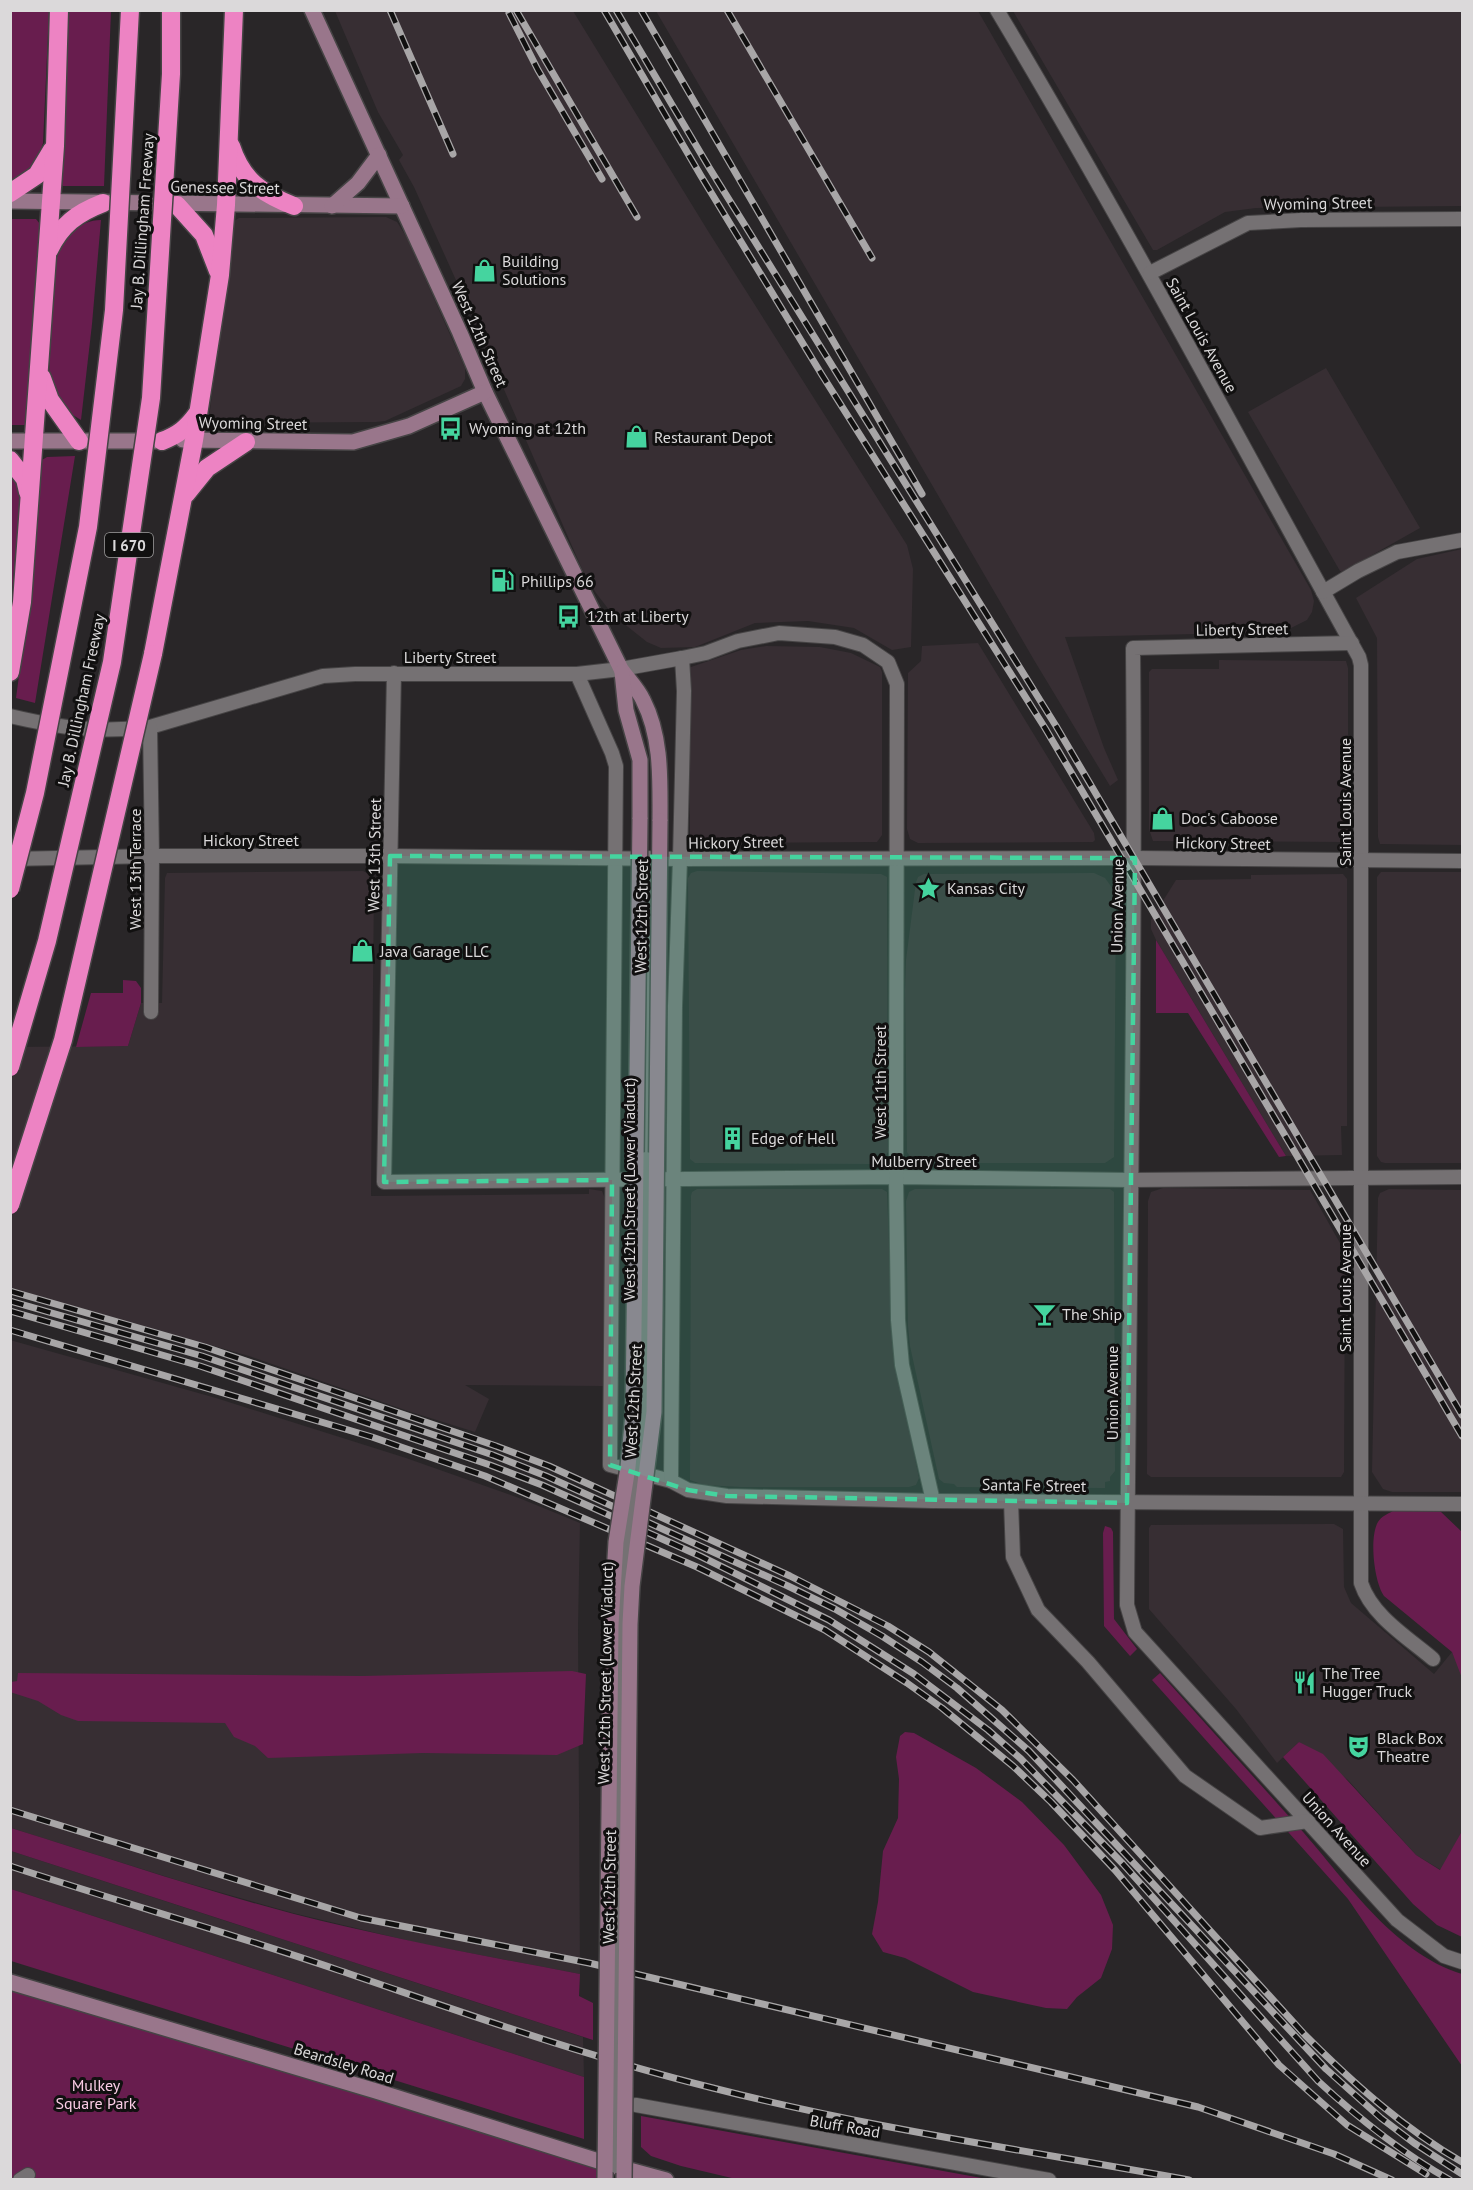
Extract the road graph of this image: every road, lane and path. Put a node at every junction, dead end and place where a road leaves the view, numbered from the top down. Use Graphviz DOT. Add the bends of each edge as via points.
graph roads {
  1 [pos="59,10"];
  2 [pos="130,10"];
  3 [pos="171,10"];
  4 [pos="234,10"];
  5 [pos="312,10"];
  6 [pos="996,10"];
  7 [pos="229,139"];
  8 [pos="55,146"];
  9 [pos="379,155"];
  10 [pos="10,193"];
  11 [pos="10,201"];
  12 [pos="50,202"];
  13 [pos="103,203"];
  14 [pos="177,205"];
  15 [pos="226,206"];
  16 [pos="294,206"];
  17 [pos="332,206"];
  18 [pos="402,206"];
  19 [pos="1462,219"];
  20 [pos="46,254"];
  21 [pos="1149,273"];
  22 [pos="220,275"];
  23 [pos="39,371"];
  24 [pos="485,392"];
  25 [pos="199,412"];
  26 [pos="194,440"];
  27 [pos="10,441"];
  28 [pos="34,441"];
  29 [pos="79,441"];
  30 [pos="162,441"];
  31 [pos="246,442"];
  32 [pos="10,460"];
  33 [pos="30,498"];
  34 [pos="183,498"];
  35 [pos="1462,540"];
  36 [pos="1323,592"];
  37 [pos="1352,643"];
  38 [pos="1133,648"];
  39 [pos="682,658"];
  40 [pos="888,662"];
  41 [pos="621,669"];
  42 [pos="10,672"];
  43 [pos="394,673"];
  44 [pos="577,674"];
  45 [pos="10,716"];
  46 [pos="150,727"];
  47 [pos="152,856"];
  48 [pos="390,856"];
  49 [pos="614,858"];
  50 [pos="649,858"];
  51 [pos="898,858"];
  52 [pos="1135,858"];
  53 [pos="10,859"];
  54 [pos="681,859"];
  55 [pos="1462,861"];
  56 [pos="1362,862"];
  57 [pos="10,889"];
  58 [pos="151,1012"];
  59 [pos="10,1067"];
  60 [pos="896,1177"];
  61 [pos="1462,1177"];
  62 [pos="1362,1178"];
  63 [pos="673,1179"];
  64 [pos="612,1180"];
  65 [pos="1130,1180"];
  66 [pos="384,1182"];
  67 [pos="10,1205"];
  68 [pos="610,1465"];
  69 [pos="671,1481"];
  70 [pos="933,1501"];
  71 [pos="1011,1501"];
  72 [pos="1127,1503"];
  73 [pos="1462,1504"];
  74 [pos="1359,1505"];
  75 [pos="1433,1659"];
  76 [pos="1308,1821"];
  77 [pos="1462,1962"];
  78 [pos="10,1982"];
  79 [pos="636,2105"];
  80 [pos="620,2173"];
  81 [pos="605,2180"];
  82 [pos="666,2180"];
  83 [pos="1048,2180"];
  1 -- 8 [label="highway"];
  2 -- 57 [label="highway, Jay B. Dillingham Freeway / I 670, bridge" via="114,310 88,527 35,793"];
  3 -- 59 [label="highway, Jay B. Dillingham Freeway / I 670, bridge" via="171,74 151,398 113,650 47,941"];
  4 -- 7 [label="highway"];
  5 -- 9 [label="main road, West 12th Street"];
  6 -- 21 [label="street, Saint Louis Avenue"];
  7 -- 15 [label="highway"];
  7 -- 16 [label="highway" via="236,164 250,182 272,198"];
  8 -- 10 [label="highway" via="37,175"];
  8 -- 12 [label="highway"];
  9 -- 17 [label="main road" via="358,183"];
  9 -- 18 [label="main road, West 12th Street"];
  11 -- 12 [label="main road, Genessee Street"];
  12 -- 13 [label="main road, Genessee Street"];
  12 -- 20 [label="highway"];
  13 -- 14 [label="main road, Genessee Street"];
  13 -- 20 [label="highway" via="82,211 65,224"];
  14 -- 15 [label="main road, Genessee Street"];
  14 -- 22 [label="highway" via="204,235"];
  15 -- 16 [label="main road, Genessee Street"];
  15 -- 22 [label="highway"];
  16 -- 17 [label="main road, Genessee Street"];
  17 -- 18 [label="main road, Genessee Street"];
  18 -- 24 [label="main road, West 12th Street"];
  19 -- 21 [label="street, Wyoming Street" via="1248,223"];
  20 -- 23 [label="highway"];
  21 -- 36 [label="street, Saint Louis Avenue"];
  22 -- 25 [label="highway"];
  23 -- 28 [label="highway"];
  23 -- 29 [label="highway" via="50,400"];
  24 -- 31 [label="main road, Wyoming Street" via="409,426 353,442"];
  24 -- 41 [label="main road, West 12th Street"];
  25 -- 26 [label="highway"];
  25 -- 30 [label="highway" via="189,426"];
  26 -- 30 [label="main road, Wyoming Street"];
  26 -- 31 [label="main road, Wyoming Street"];
  26 -- 34 [label="highway"];
  27 -- 28 [label="main road, Wyoming Street"];
  28 -- 29 [label="main road, Wyoming Street"];
  28 -- 33 [label="highway"];
  29 -- 30 [label="main road, Wyoming Street"];
  31 -- 34 [label="highway" via="207,468"];
  32 -- 33 [label="highway" via="25,479"];
  33 -- 42 [label="highway" via="22,602"];
  34 -- 67 [label="highway, bridge" via="153,654 63,1040"];
  35 -- 36 [label="street" via="1397,552"];
  36 -- 37 [label="street, Saint Louis Avenue"];
  37 -- 38 [label="street, Liberty Street"];
  37 -- 56 [label="street, Saint Louis Avenue" via="1361,665"];
  38 -- 52 [label="street, Union Avenue"];
  39 -- 40 [label="street, Liberty Street" via="779,633 835,637 863,645"];
  39 -- 41 [label="street, Liberty Street"];
  39 -- 54 [label="street"];
  40 -- 51 [label="street, West 11th Street" via="897,684"];
  41 -- 44 [label="street, Liberty Street"];
  41 -- 80 [label="main road, West 12th Street, bridge" via="643,699 653,724 660,821 654,1412 630,1624"];
  41 -- 81 [label="main road, West 12th Street, bridge" via="626,710 640,760 640,819 633,1413 616,1542 611,1625"];
  43 -- 44 [label="street, Liberty Street"];
  43 -- 46 [label="street, Liberty Street" via="323,676"];
  43 -- 48 [label="street, West 13th Street"];
  44 -- 49 [label="street, West 12th Street" via="616,766"];
  45 -- 46 [label="street, Liberty Street" via="56,727 91,730"];
  46 -- 47 [label="street, West 13th Terrace"];
  47 -- 48 [label="street, Hickory Street"];
  47 -- 53 [label="street, Hickory Street"];
  47 -- 58 [label="street, West 13th Terrace"];
  48 -- 49 [label="street, Hickory Street"];
  48 -- 66 [label="street, West 13th Street"];
  49 -- 50 [label="street, Hickory Street"];
  49 -- 64 [label="street, West 12th Street"];
  50 -- 54 [label="street, Hickory Street"];
  50 -- 80 [label="street, West 12th Street (Lower Viaduct), bridge" via="644,1413 621,1588"];
  51 -- 52 [label="street, Hickory Street"];
  51 -- 54 [label="street, Hickory Street"];
  51 -- 60 [label="street, West 11th Street"];
  52 -- 56 [label="street, Hickory Street"];
  52 -- 65 [label="street, Union Avenue"];
  54 -- 63 [label="street"];
  55 -- 56 [label="street, Hickory Street"];
  56 -- 62 [label="street, Saint Louis Avenue"];
  60 -- 63 [label="street, Mulberry Street"];
  60 -- 65 [label="street, Mulberry Street"];
  60 -- 70 [label="street, West 11th Street" via="902,1365"];
  61 -- 62 [label="street, Mulberry Street"];
  62 -- 65 [label="street, Mulberry Street"];
  62 -- 74 [label="street, Saint Louis Avenue"];
  63 -- 64 [label="street, Mulberry Street"];
  63 -- 69 [label="street"];
  64 -- 66 [label="street, Mulberry Street"];
  64 -- 68 [label="street, West 12th Street"];
  65 -- 72 [label="street, Union Avenue"];
  68 -- 69 [label="street, Santa Fe Street"];
  69 -- 70 [label="street, Santa Fe Street" via="688,1490 727,1496"];
  70 -- 71 [label="street, Santa Fe Street"];
  71 -- 72 [label="street, Santa Fe Street"];
  71 -- 76 [label="street" via="1012,1557 1038,1610 1185,1776 1260,1828"];
  72 -- 74 [label="street, Santa Fe Street"];
  72 -- 76 [label="street, Union Avenue" via="1127,1605 1135,1632"];
  73 -- 74 [label="street, Santa Fe Street"];
  74 -- 75 [label="street, Saint Louis Avenue" via="1361,1583 1365,1597"];
  76 -- 77 [label="street, Union Avenue" via="1397,1920 1444,1956"];
  78 -- 80 [label="main road, Beardsley Road" via="376,2091"];
  79 -- 83 [label="street, Bluff Road"];
  80 -- 82 [label="main road, Beardsley Road"];
}
